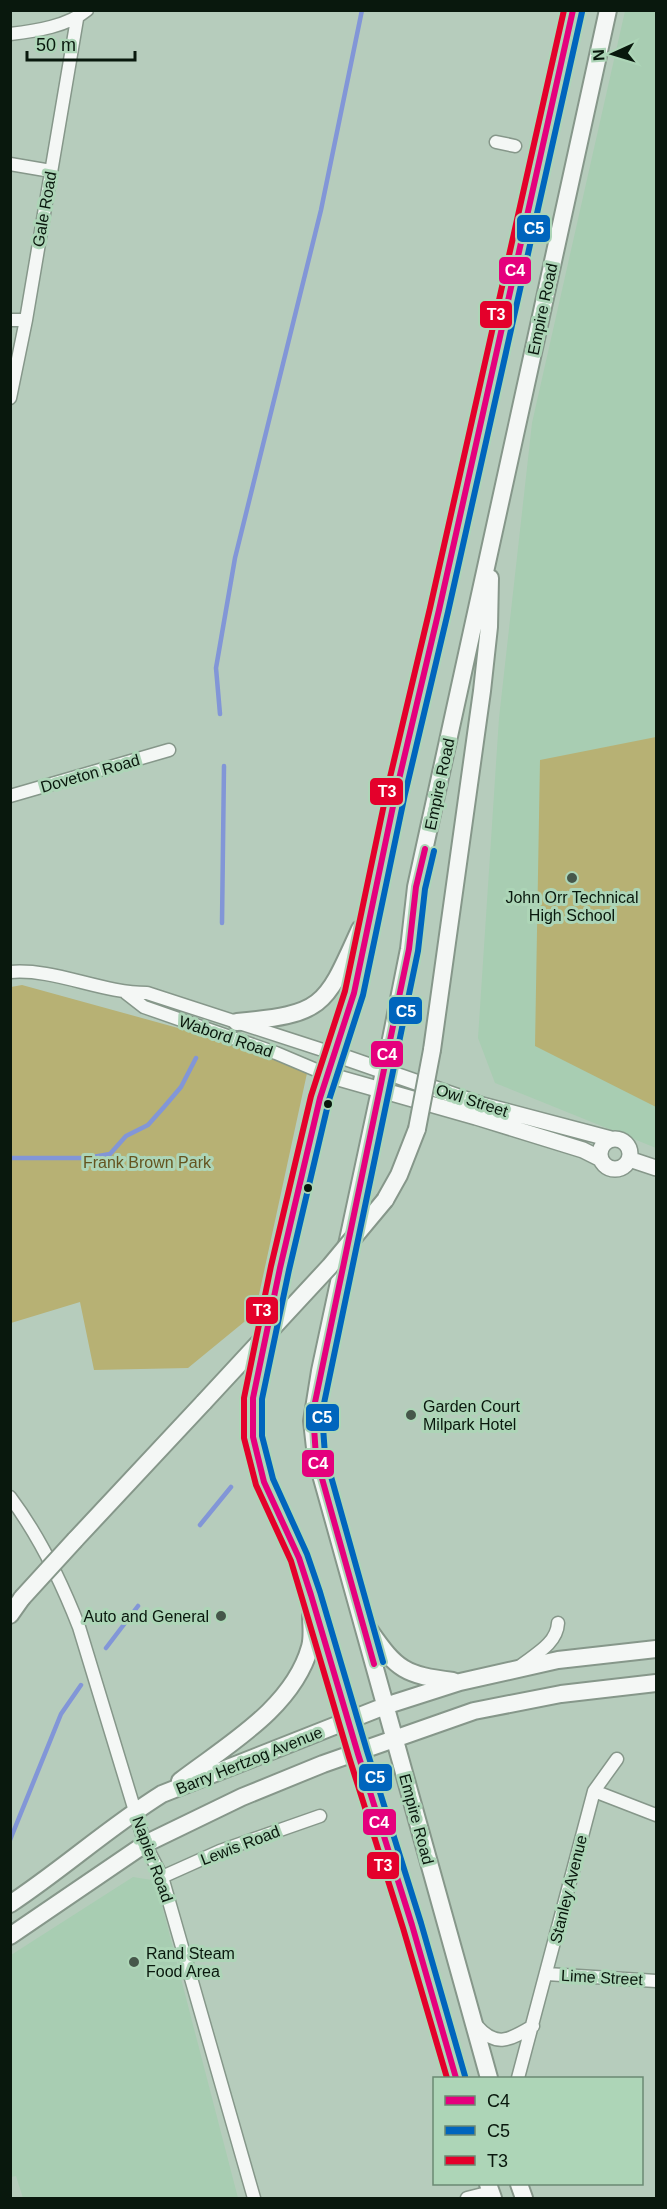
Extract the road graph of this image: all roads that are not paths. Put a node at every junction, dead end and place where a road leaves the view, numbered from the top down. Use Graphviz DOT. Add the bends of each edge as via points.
graph roads {
  1 [pos="87,10"];
  2 [pos="573,10"];
  3 [pos="608,10"];
  4 [pos="76,19"];
  5 [pos="10,34"];
  6 [pos="496,142"];
  7 [pos="514,146"];
  8 [pos="10,164"];
  9 [pos="51,171"];
  10 [pos="10,320"];
  11 [pos="26,320"];
  12 [pos="10,398"];
  13 [pos="487,566"];
  14 [pos="169,750"];
  15 [pos="10,796"];
  16 [pos="372,902"];
  17 [pos="10,972"];
  18 [pos="126,993"];
  19 [pos="237,1022"];
  20 [pos="335,1054"];
  21 [pos="384,1070"];
  22 [pos="328,1075"];
  23 [pos="380,1089"];
  24 [pos="611,1139"];
  25 [pos="601,1159"];
  26 [pos="629,1159"];
  27 [pos="657,1168"];
  28 [pos="10,1497"];
  29 [pos="311,1595"];
  30 [pos="10,1615"];
  31 [pos="362,1620"];
  32 [pos="558,1623"];
  33 [pos="657,1649"];
  34 [pos="519,1668"];
  35 [pos="460,1682"];
  36 [pos="657,1683"];
  37 [pos="385,1706"];
  38 [pos="348,1722"];
  39 [pos="395,1739"];
  40 [pos="358,1754"];
  41 [pos="616,1759"];
  42 [pos="594,1791"];
  43 [pos="162,1794"];
  44 [pos="135,1811"];
  45 [pos="657,1815"];
  46 [pos="320,1816"];
  47 [pos="145,1844"];
  48 [pos="162,1876"];
  49 [pos="10,1904"];
  50 [pos="10,1936"];
  51 [pos="547,1974"];
  52 [pos="657,1981"];
  53 [pos="472,2020"];
  54 [pos="533,2026"];
  55 [pos="455,2077"];
  56 [pos="488,2077"];
  57 [pos="519,2077"];
  58 [pos="490,2191"];
  59 [pos="254,2199"];
  60 [pos="467,2199"];
  1 -- 4 [label="street"];
  2 -- 16 [label="main road, Empire Road"];
  3 -- 13 [label="main road, Empire Road"];
  4 -- 5 [label="street"];
  4 -- 9 [label="street, Gale Road"];
  6 -- 7 [label="street"];
  8 -- 9 [label="street"];
  9 -- 11 [label="street, Gale Road"];
  10 -- 11 [label="street"];
  11 -- 12 [label="street, Gale Road"];
  13 -- 21 [label="main road, Empire Road" via="416,887"];
  13 -- 30 [label="main road, bridge" via="489,627 464,829 432,1050 417,1129 404,1165 385,1200 330,1266"];
  14 -- 15 [label="street, Doveton Road"];
  16 -- 19 [label="main road" via="335,982 321,1000 289,1016"];
  16 -- 20 [label="main road, Empire Road" via="354,993"];
  17 -- 18 [label="street, Wabord Road" via="36,973"];
  18 -- 19 [label="street, Wabord Road" via="147,993"];
  18 -- 22 [label="street, Wabord Road" via="144,1007"];
  19 -- 20 [label="street, Wabord Road"];
  20 -- 21 [label="street, Owl Street"];
  20 -- 22 [label="main road, Empire Road"];
  21 -- 23 [label="main road, Empire Road"];
  21 -- 24 [label="street, Owl Street" via="482,1105"];
  22 -- 23 [label="street, Owl Street"];
  22 -- 29 [label="main road, Empire Road" via="280,1268 252,1422 264,1482"];
  23 -- 25 [label="street, Owl Street" via="583,1150"];
  23 -- 31 [label="main road, Empire Road" via="312,1421 324,1489"];
  24 -- 25 [label="street" via="601,1149"];
  24 -- 26 [label="street" via="628,1146"];
  25 -- 26 [label="street" via="615,1169"];
  26 -- 27 [label="street"];
  28 -- 44 [label="street, Napier Road" via="46,1554 71,1606"];
  29 -- 38 [label="main road, Empire Road"];
  29 -- 43 [label="main road" via="310,1645 289,1689 251,1727"];
  31 -- 35 [label="main road" via="387,1656 410,1673"];
  31 -- 37 [label="main road, Empire Road"];
  32 -- 34 [label="street" via="550,1642"];
  33 -- 34 [label="main road, Barry Hertzog Avenue"];
  34 -- 35 [label="main road, Barry Hertzog Avenue"];
  35 -- 37 [label="main road, Barry Hertzog Avenue"];
  36 -- 39 [label="main road, Barry Hertzog Avenue" via="561,1694 474,1711"];
  37 -- 38 [label="main road, Barry Hertzog Avenue"];
  37 -- 39 [label="main road, Empire Road"];
  38 -- 40 [label="main road, Empire Road"];
  38 -- 43 [label="main road, Barry Hertzog Avenue"];
  39 -- 40 [label="main road, Barry Hertzog Avenue"];
  39 -- 53 [label="main road, Empire Road"];
  40 -- 47 [label="main road, Barry Hertzog Avenue" via="322,1764 242,1797"];
  40 -- 55 [label="main road, Empire Road"];
  41 -- 42 [label="street, Stanley Avenue"];
  42 -- 45 [label="street"];
  42 -- 51 [label="street, Stanley Avenue"];
  43 -- 44 [label="main road, Barry Hertzog Avenue"];
  44 -- 47 [label="street, Napier Road"];
  44 -- 49 [label="main road, Barry Hertzog Avenue"];
  46 -- 48 [label="street, Lewis Road"];
  47 -- 48 [label="street, Napier Road"];
  47 -- 50 [label="main road, Barry Hertzog Avenue"];
  48 -- 59 [label="street, Napier Road"];
  51 -- 52 [label="street, Lime Street"];
  51 -- 54 [label="street, Stanley Avenue"];
  53 -- 54 [label="street" via="486,2037 499,2040 515,2037"];
  53 -- 56 [label="main road, Empire Road"];
  54 -- 57 [label="street, Stanley Avenue"];
  58 -- 60 [label="street"];
}
